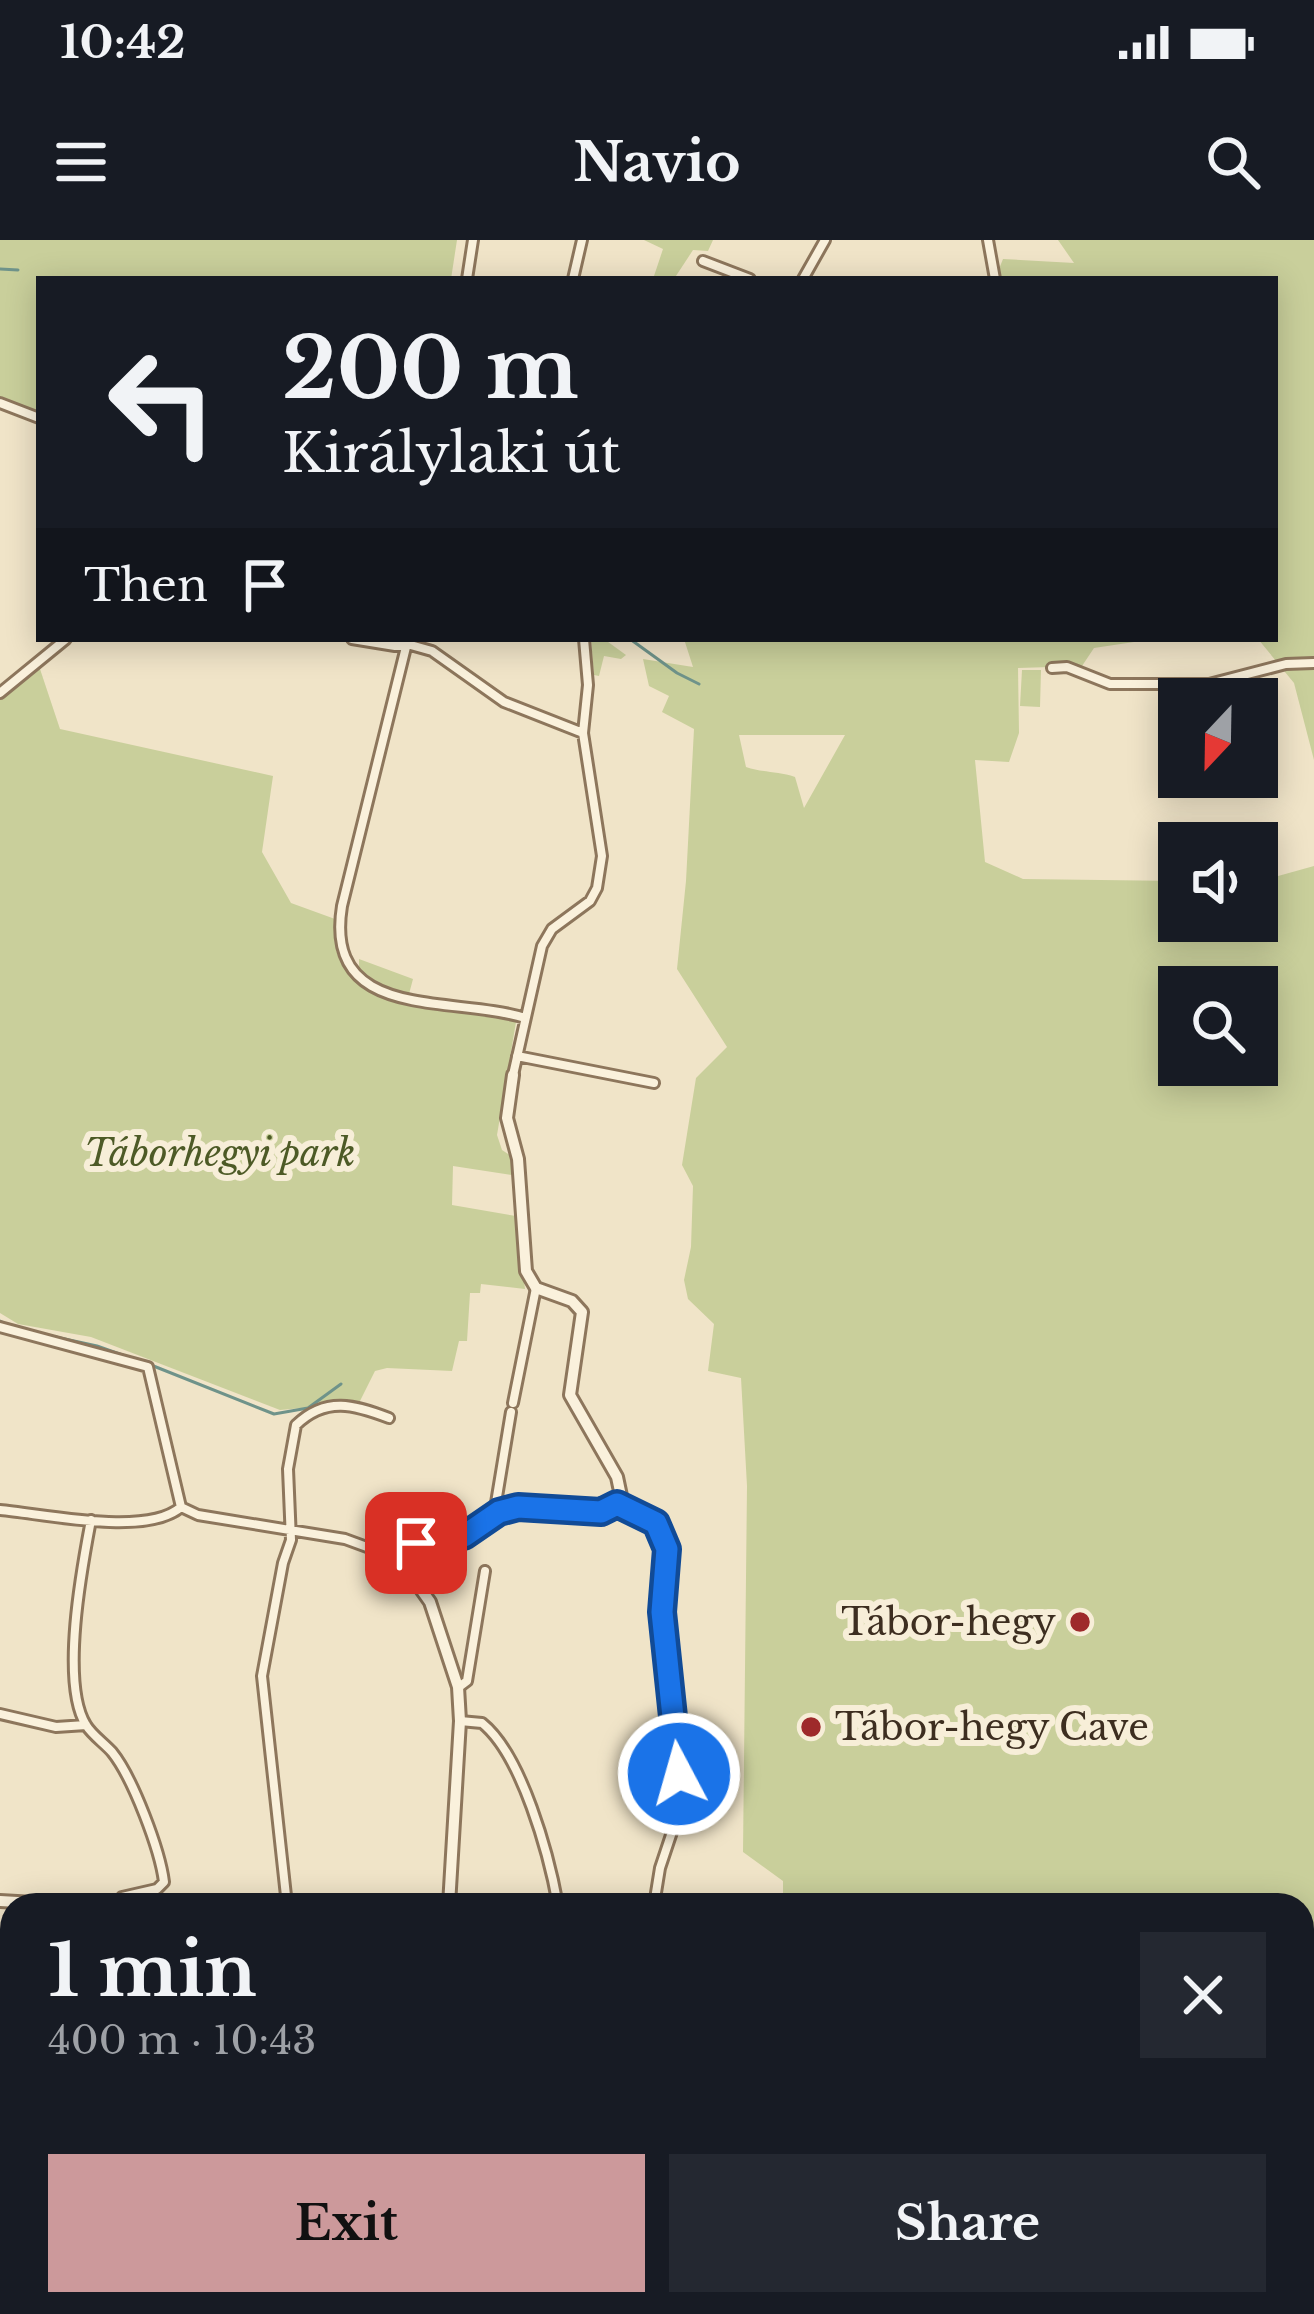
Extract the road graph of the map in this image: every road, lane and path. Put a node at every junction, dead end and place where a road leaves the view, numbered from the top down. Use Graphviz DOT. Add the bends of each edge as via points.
graph roads {
  1 [pos="472,240"];
  2 [pos="582,240"];
  3 [pos="825,240"];
  4 [pos="988,240"];
  5 [pos="703,261"];
  6 [pos="467,276"];
  7 [pos="574,276"];
  8 [pos="742,276"];
  9 [pos="805,276"];
  10 [pos="994,276"];
  11 [pos="0,403"];
  12 [pos="36,417"];
  13 [pos="62,642"];
  14 [pos="370,642"];
  15 [pos="405,642"];
  16 [pos="407,642"];
  17 [pos="409,642"];
  18 [pos="584,642"];
  19 [pos="1314,663"];
  20 [pos="1052,668"];
  21 [pos="0,693"];
  22 [pos="583,733"];
  23 [pos="525,1018"];
  24 [pos="517,1056"];
  25 [pos="513,1075"];
  26 [pos="655,1084"];
  27 [pos="536,1288"];
  28 [pos="1,1329"];
  29 [pos="389,1418"];
  30 [pos="617,1504"];
  31 [pos="181,1507"];
  32 [pos="0,1510"];
  33 [pos="494,1515"];
  34 [pos="91,1520"];
  35 [pos="290,1529"];
  36 [pos="405,1561"];
  37 [pos="485,1571"];
  38 [pos="458,1688"];
  39 [pos="0,1714"];
  40 [pos="460,1721"];
  41 [pos="86,1725"];
  42 [pos="140,1893"];
  43 [pos="285,1893"];
  44 [pos="450,1893"];
  45 [pos="555,1893"];
  46 [pos="656,1893"];
  1 -- 6 [label="street"];
  2 -- 7 [label="street"];
  3 -- 9 [label="street"];
  4 -- 10 [label="street"];
  5 -- 8 [label="street"];
  11 -- 12 [label="street"];
  13 -- 21 [label="street"];
  14 -- 15 [label="street"];
  16 -- 23 [label="street" via="342,905 344,955 385,995"];
  17 -- 22 [label="street" via="505,702"];
  18 -- 22 [label="street"];
  19 -- 20 [label="street" via="1209,684 1110,684"];
  22 -- 23 [label="street" via="602,856 597,888 542,946"];
  23 -- 24 [label="street"];
  24 -- 25 [label="street"];
  24 -- 26 [label="street"];
  25 -- 27 [label="street" via="507,1118 526,1271"];
  27 -- 30 [label="street" via="581,1312 570,1395 617,1477"];
  27 -- 33 [label="street"];
  28 -- 31 [label="street" via="150,1371"];
  29 -- 35 [label="street" via="352,1404 300,1420 288,1468"];
  30 -- 33 [label="street" via="601,1512 518,1507"];
  30 -- 46 [label="street" via="656,1523 667,1549 662,1612 682,1802"];
  31 -- 34 [label="street" via="150,1521"];
  31 -- 35 [label="street"];
  32 -- 34 [label="street"];
  33 -- 36 [label="street" via="464,1536 416,1543"];
  34 -- 41 [label="street" via="74,1650"];
  35 -- 36 [label="street"];
  35 -- 43 [label="street" via="262,1676"];
  36 -- 38 [label="street" via="437,1620"];
  37 -- 38 [label="street" via="467,1681"];
  38 -- 40 [label="street"];
  39 -- 41 [label="street"];
  40 -- 44 [label="street"];
  40 -- 45 [label="street" via="482,1723 497,1738 542,1830"];
  41 -- 42 [label="street" via="117,1760 162,1863 162,1887"];
}
